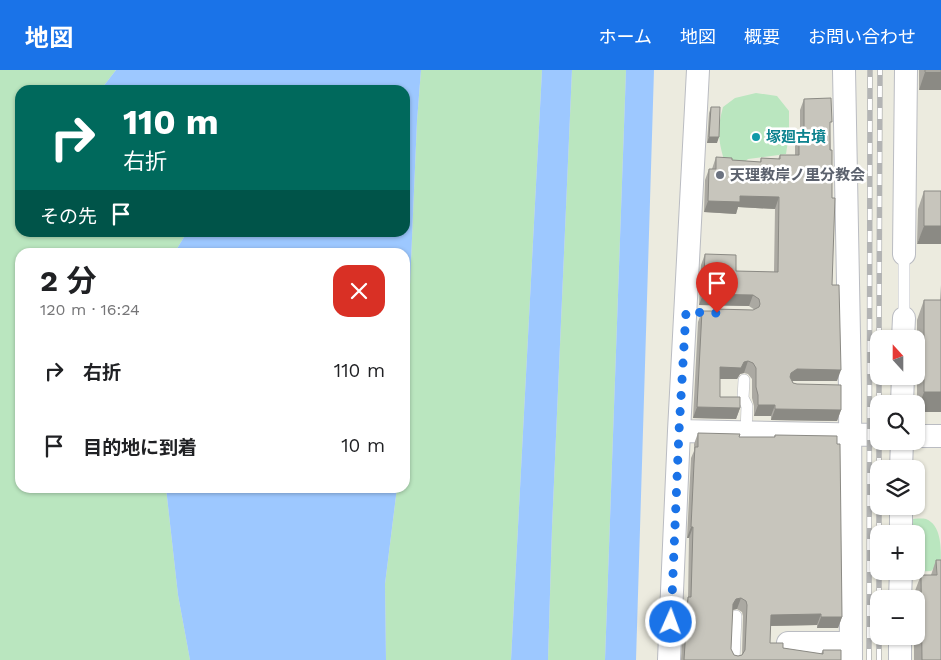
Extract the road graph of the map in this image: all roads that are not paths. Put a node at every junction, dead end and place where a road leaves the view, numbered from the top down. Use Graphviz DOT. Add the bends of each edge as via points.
graph roads {
  1 [pos="698,70"];
  2 [pos="844,70"];
  3 [pos="906,70"];
  4 [pos="904,254"];
  5 [pos="904,328"];
  6 [pos="744,380"];
  7 [pos="679,431"];
  8 [pos="746,433"];
  9 [pos="862,435"];
  10 [pos="736,616"];
  11 [pos="788,643"];
  12 [pos="900,645"];
  13 [pos="851,652"];
  14 [pos="669,660"];
  15 [pos="734,660"];
  16 [pos="900,660"];
  1 -- 7 [label="street" via="690,312"];
  2 -- 9 [label="street" via="845,389"];
  3 -- 4 [label="street"];
  4 -- 5 [label="lane"];
  6 -- 8 [label="lane"];
  7 -- 8 [label="street"];
  7 -- 14 [label="street"];
  8 -- 9 [label="street"];
  9 -- 13 [label="street"];
  10 -- 15 [label="lane"];
  11 -- 13 [label="street"];
  12 -- 16 [label="street"];
}
